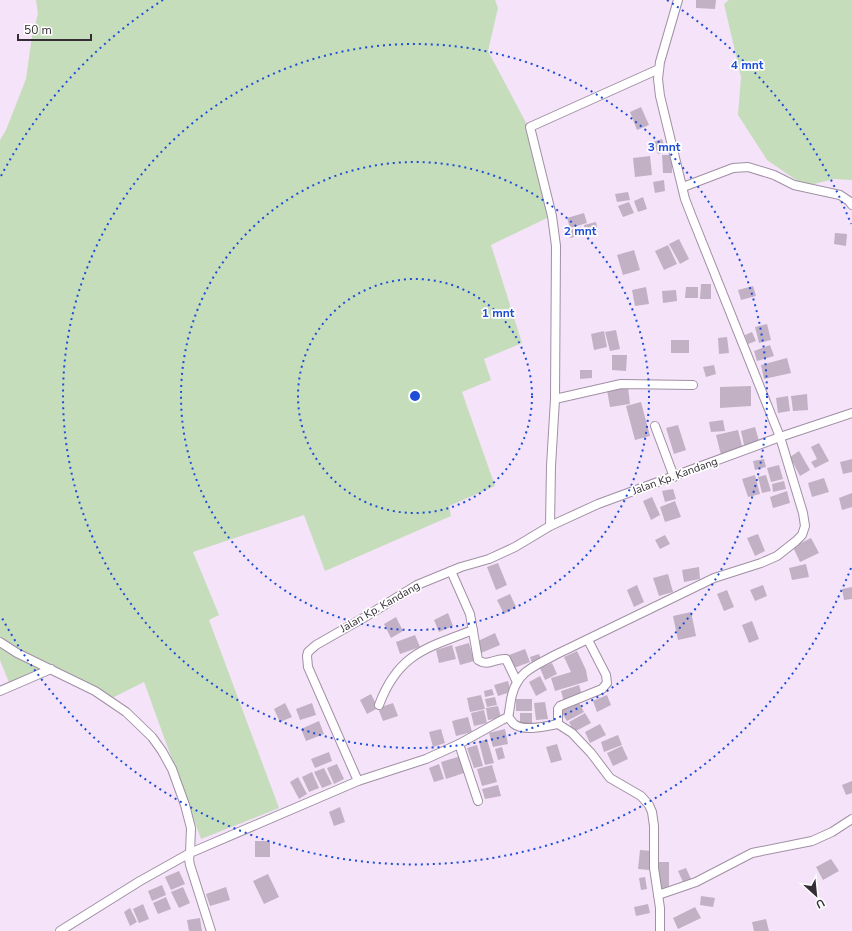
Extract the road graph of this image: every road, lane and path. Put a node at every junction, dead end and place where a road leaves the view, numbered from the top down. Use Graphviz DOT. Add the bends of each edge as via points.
graph roads {
  1 [pos="678,0"];
  2 [pos="659,69"];
  3 [pos="683,187"];
  4 [pos="852,204"];
  5 [pos="692,385"];
  6 [pos="555,399"];
  7 [pos="852,413"];
  8 [pos="655,426"];
  9 [pos="780,437"];
  10 [pos="674,477"];
  11 [pos="550,526"];
  12 [pos="451,571"];
  13 [pos="473,630"];
  14 [pos="588,640"];
  15 [pos="0,642"];
  16 [pos="51,669"];
  17 [pos="517,682"];
  18 [pos="0,691"];
  19 [pos="379,705"];
  20 [pos="508,717"];
  21 [pos="558,724"];
  22 [pos="459,744"];
  23 [pos="358,781"];
  24 [pos="478,801"];
  25 [pos="852,819"];
  26 [pos="190,853"];
  27 [pos="658,895"];
  28 [pos="60,931"];
  29 [pos="211,931"];
  30 [pos="660,931"];
  1 -- 2 [label="street"];
  2 -- 3 [label="street" via="660,96"];
  2 -- 6 [label="street" via="530,127 555,233"];
  3 -- 4 [label="street" via="733,168 748,167 774,175 794,185 840,195"];
  3 -- 9 [label="street" via="699,236"];
  5 -- 6 [label="street" via="621,384"];
  6 -- 11 [label="street"];
  7 -- 9 [label="street, Jalan Kp. Kandang"];
  8 -- 10 [label="street"];
  9 -- 10 [label="street, Jalan Kp. Kandang"];
  9 -- 14 [label="street" via="803,513 805,526 802,535 777,556 714,578"];
  10 -- 11 [label="street, Jalan Kp. Kandang" via="598,504"];
  11 -- 12 [label="street, Jalan Kp. Kandang" via="503,553"];
  12 -- 13 [label="street" via="467,605"];
  12 -- 23 [label="street, Jalan Kp. Kandang" via="406,590 308,652 308,667"];
  13 -- 17 [label="street" via="478,660 487,664 506,659"];
  13 -- 19 [label="street" via="424,649 410,658 394,675"];
  14 -- 17 [label="street" via="531,668"];
  14 -- 21 [label="street" via="606,675 607,683 602,689 560,706"];
  15 -- 16 [label="street"];
  16 -- 18 [label="street"];
  16 -- 26 [label="street" via="107,699 126,712 152,737 172,769 185,805 190,828"];
  17 -- 20 [label="street"];
  20 -- 21 [label="street" via="515,725 526,728"];
  20 -- 22 [label="street"];
  21 -- 27 [label="street" via="572,733 610,778 641,796 649,805 654,819 654,868"];
  22 -- 23 [label="street" via="426,759"];
  22 -- 24 [label="street"];
  23 -- 26 [label="street"];
  25 -- 27 [label="street" via="812,841 752,853 696,882"];
  26 -- 28 [label="street"];
  26 -- 29 [label="street" via="190,866"];
  27 -- 30 [label="street"];
}
